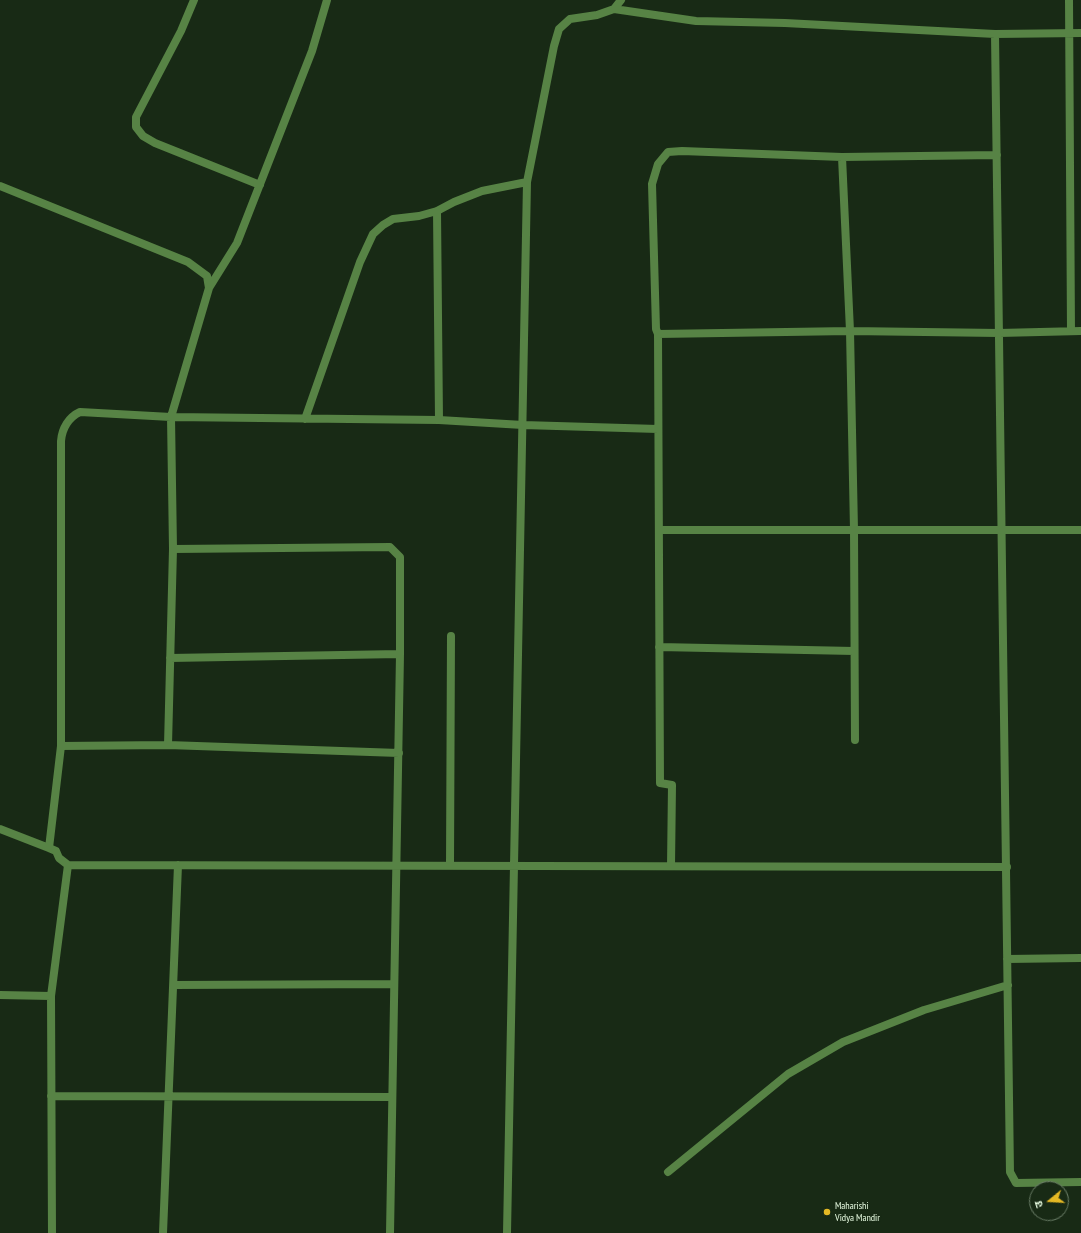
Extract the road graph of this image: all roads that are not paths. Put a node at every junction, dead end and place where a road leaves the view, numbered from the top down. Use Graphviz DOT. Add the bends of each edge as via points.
graph roads {
  1 [pos="194,0"];
  2 [pos="327,0"];
  3 [pos="621,0"];
  4 [pos="1069,0"];
  5 [pos="614,9"];
  6 [pos="1069,33"];
  7 [pos="1081,33"];
  8 [pos="995,34"];
  9 [pos="997,155"];
  10 [pos="842,157"];
  11 [pos="527,182"];
  12 [pos="260,185"];
  13 [pos="0,186"];
  14 [pos="437,211"];
  15 [pos="209,288"];
  16 [pos="850,331"];
  17 [pos="1071,331"];
  18 [pos="1081,331"];
  19 [pos="999,333"];
  20 [pos="658,334"];
  21 [pos="171,416"];
  22 [pos="305,418"];
  23 [pos="439,420"];
  24 [pos="523,426"];
  25 [pos="658,429"];
  26 [pos="659,530"];
  27 [pos="854,530"];
  28 [pos="1002,530"];
  29 [pos="1081,530"];
  30 [pos="173,549"];
  31 [pos="451,636"];
  32 [pos="659,647"];
  33 [pos="854,651"];
  34 [pos="400,654"];
  35 [pos="170,658"];
  36 [pos="855,740"];
  37 [pos="168,745"];
  38 [pos="61,746"];
  39 [pos="398,753"];
  40 [pos="0,829"];
  41 [pos="49,848"];
  42 [pos="68,865"];
  43 [pos="178,865"];
  44 [pos="397,866"];
  45 [pos="450,866"];
  46 [pos="513,866"];
  47 [pos="671,866"];
  48 [pos="1007,867"];
  49 [pos="1081,958"];
  50 [pos="1007,959"];
  51 [pos="394,984"];
  52 [pos="174,985"];
  53 [pos="1008,985"];
  54 [pos="0,995"];
  55 [pos="51,996"];
  56 [pos="51,1096"];
  57 [pos="169,1097"];
  58 [pos="392,1097"];
  59 [pos="668,1172"];
  60 [pos="1081,1182"];
  61 [pos="52,1233"];
  62 [pos="163,1233"];
  63 [pos="390,1233"];
  64 [pos="507,1233"];
  1 -- 12 [label="street" via="181,31 136,116 136,127 143,136 155,143"];
  2 -- 12 [label="street" via="312,51"];
  3 -- 5 [label="street"];
  4 -- 6 [label="street"];
  5 -- 8 [label="street" via="696,21"];
  5 -- 11 [label="street" via="597,15 570,19 559,28"];
  6 -- 7 [label="street"];
  6 -- 8 [label="street"];
  6 -- 17 [label="street"];
  8 -- 9 [label="street"];
  9 -- 10 [label="street"];
  9 -- 19 [label="street"];
  10 -- 16 [label="street"];
  10 -- 20 [label="street" via="668,152 658,164 652,184"];
  11 -- 14 [label="street" via="482,191"];
  11 -- 24 [label="street"];
  12 -- 15 [label="street" via="237,243"];
  13 -- 15 [label="street" via="188,262 207,276"];
  14 -- 22 [label="street" via="394,219 373,234 360,262"];
  14 -- 23 [label="street"];
  15 -- 21 [label="street"];
  16 -- 19 [label="street"];
  16 -- 20 [label="street"];
  16 -- 27 [label="street"];
  17 -- 18 [label="street"];
  17 -- 19 [label="street"];
  19 -- 28 [label="street"];
  20 -- 25 [label="street"];
  21 -- 22 [label="street"];
  21 -- 30 [label="street"];
  21 -- 38 [label="street" via="80,412 73,415 62,433"];
  22 -- 23 [label="street"];
  23 -- 24 [label="street"];
  24 -- 25 [label="street"];
  24 -- 46 [label="street"];
  25 -- 26 [label="street"];
  26 -- 27 [label="street"];
  26 -- 32 [label="street"];
  27 -- 28 [label="street"];
  27 -- 33 [label="street"];
  28 -- 29 [label="street"];
  28 -- 48 [label="street"];
  30 -- 34 [label="street" via="390,547 400,557"];
  30 -- 35 [label="street"];
  31 -- 45 [label="street"];
  32 -- 33 [label="street"];
  32 -- 47 [label="street" via="660,783 672,785"];
  33 -- 36 [label="street"];
  34 -- 35 [label="street"];
  34 -- 39 [label="street"];
  35 -- 37 [label="street"];
  37 -- 38 [label="street"];
  37 -- 39 [label="street"];
  38 -- 41 [label="street"];
  39 -- 44 [label="street"];
  40 -- 41 [label="street"];
  41 -- 42 [label="street" via="56,851 58,858"];
  42 -- 43 [label="street"];
  42 -- 55 [label="street"];
  43 -- 44 [label="street"];
  43 -- 52 [label="street"];
  44 -- 45 [label="street"];
  44 -- 51 [label="street"];
  45 -- 46 [label="street"];
  46 -- 47 [label="street"];
  46 -- 64 [label="street"];
  47 -- 48 [label="street"];
  48 -- 50 [label="street"];
  49 -- 50 [label="street"];
  50 -- 53 [label="street"];
  51 -- 52 [label="street"];
  51 -- 58 [label="street"];
  52 -- 57 [label="street"];
  53 -- 59 [label="street" via="924,1010 842,1042 788,1074"];
  53 -- 60 [label="street" via="1010,1172 1016,1183"];
  54 -- 55 [label="street"];
  55 -- 56 [label="street"];
  56 -- 57 [label="street"];
  56 -- 61 [label="street"];
  57 -- 58 [label="street"];
  57 -- 62 [label="street"];
  58 -- 63 [label="street"];
}
